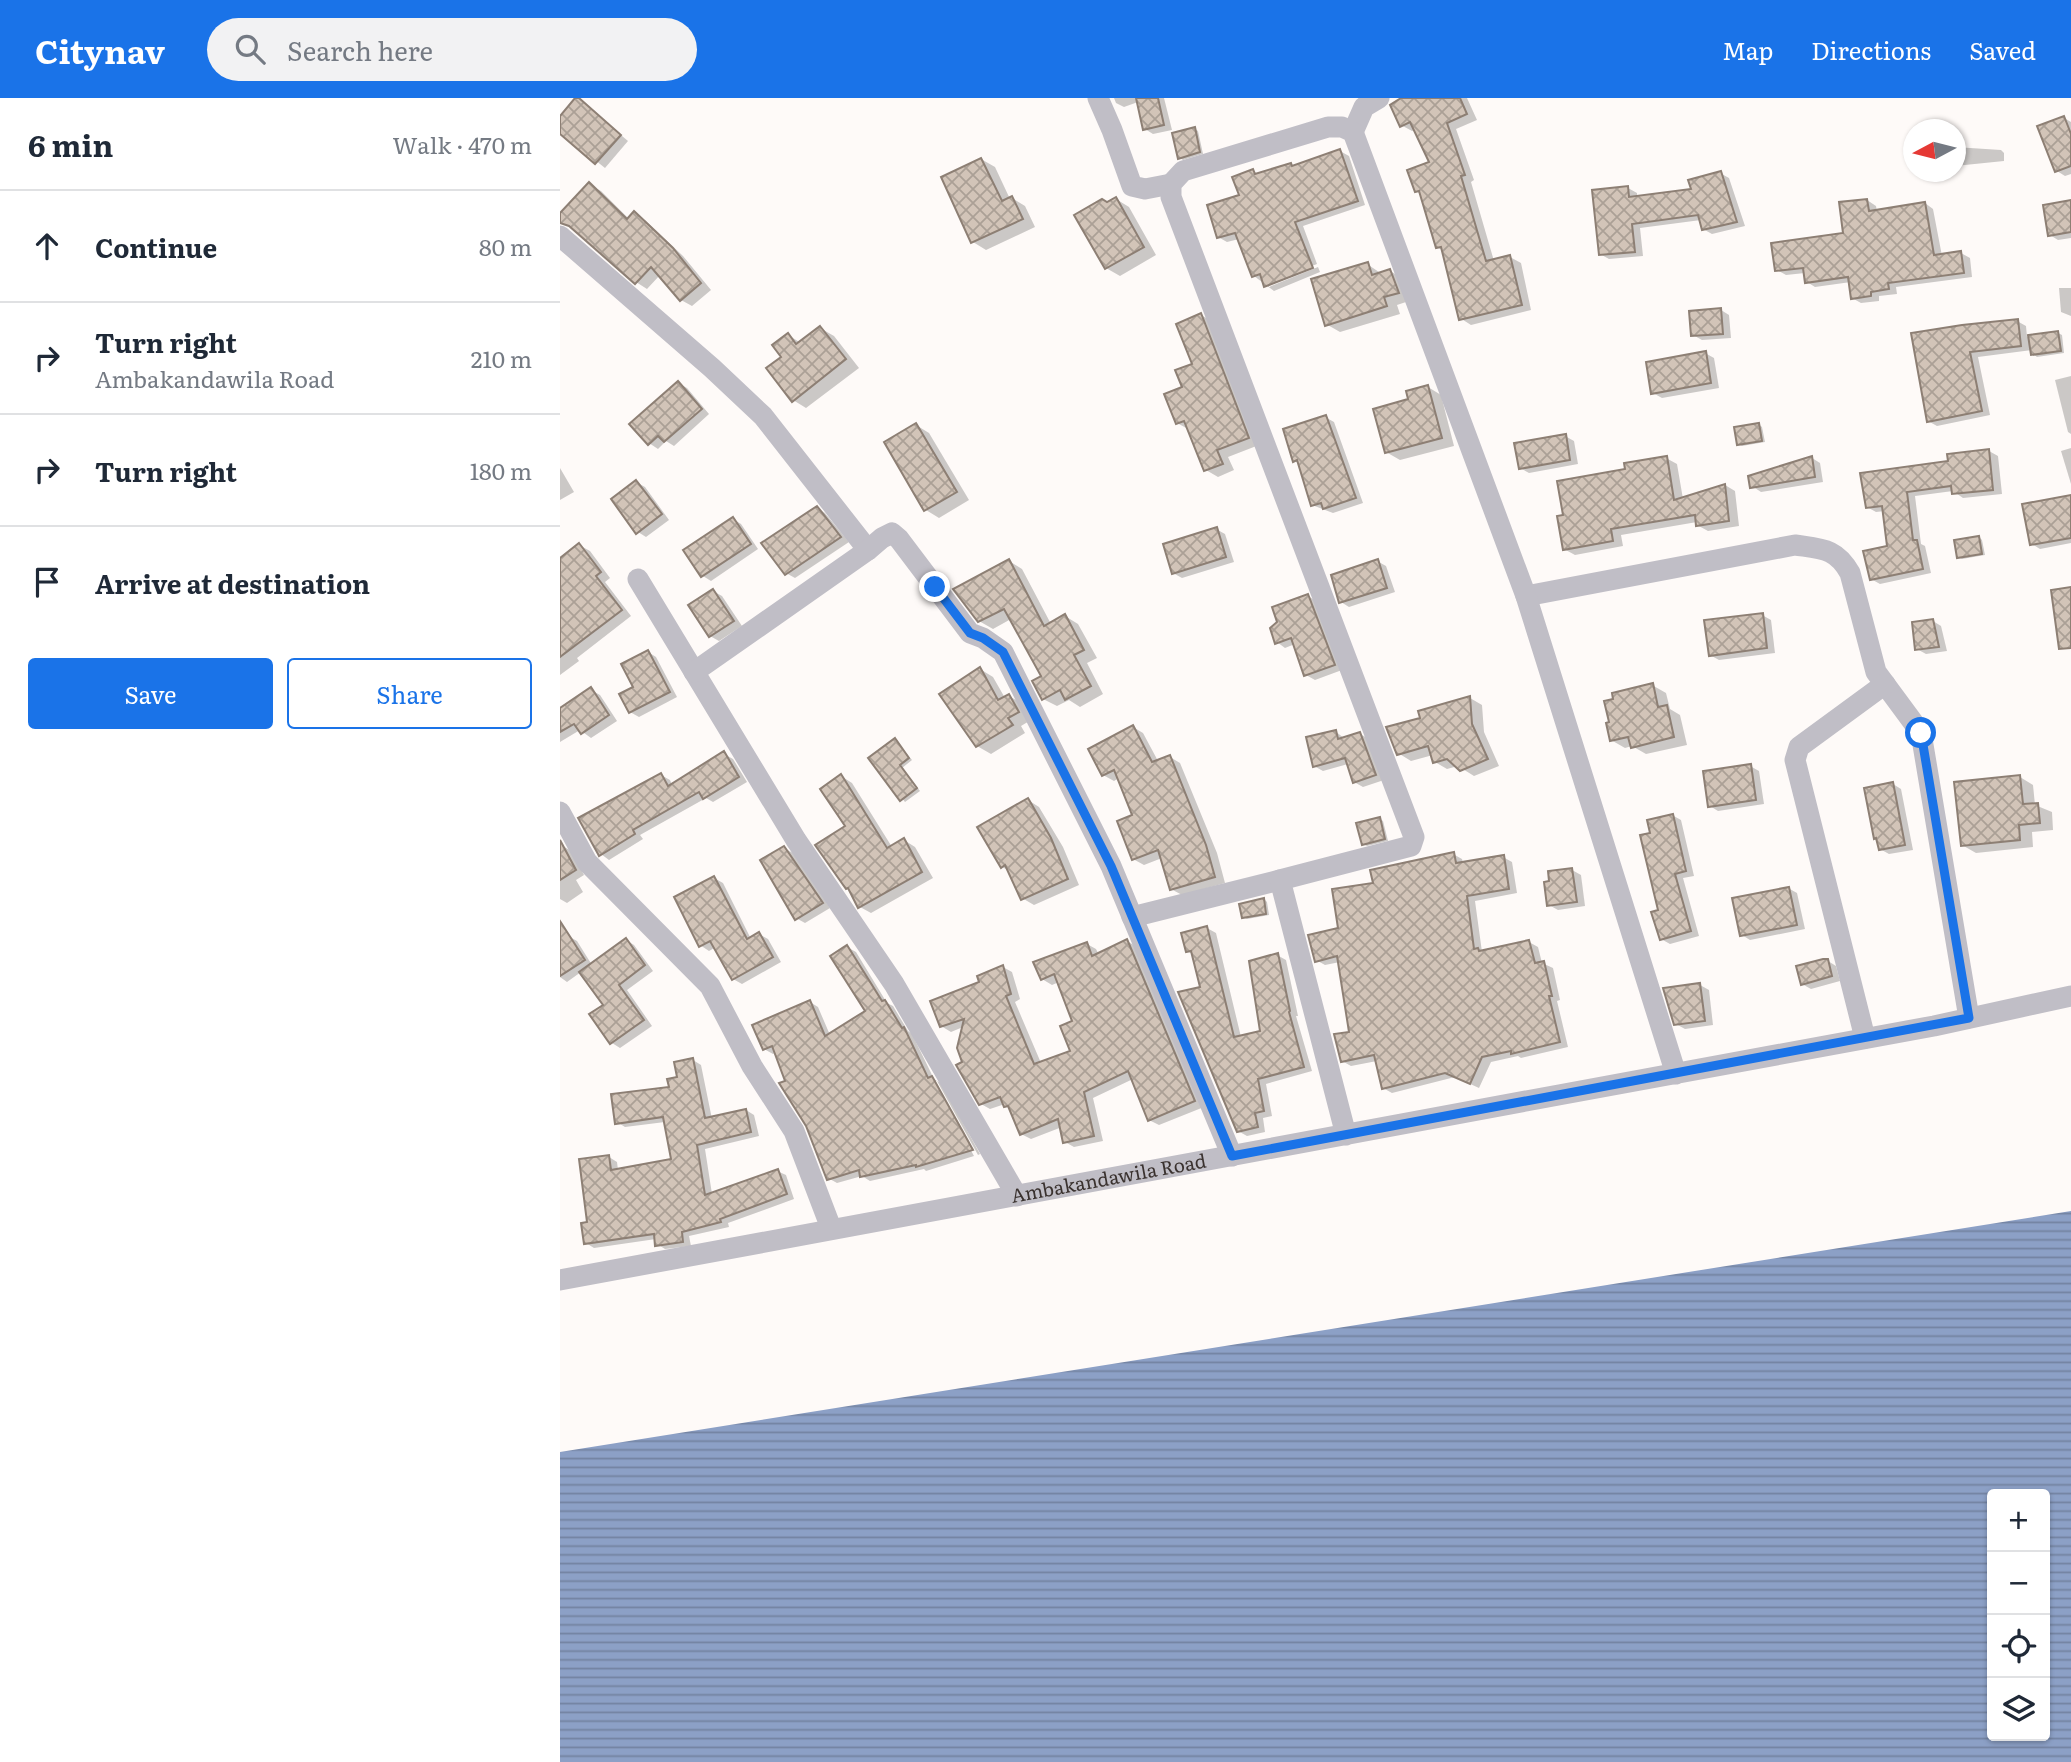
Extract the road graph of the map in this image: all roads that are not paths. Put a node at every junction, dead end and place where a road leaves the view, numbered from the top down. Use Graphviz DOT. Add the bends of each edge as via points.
graph roads {
  1 [pos="1098,98"];
  2 [pos="1379,98"];
  3 [pos="1353,132"];
  4 [pos="1171,184"];
  5 [pos="560,236"];
  6 [pos="868,550"];
  7 [pos="638,579"];
  8 [pos="1526,596"];
  9 [pos="694,672"];
  10 [pos="1885,684"];
  11 [pos="560,812"];
  12 [pos="1280,880"];
  13 [pos="1132,916"];
  14 [pos="2071,996"];
  15 [pos="1969,1018"];
  16 [pos="1865,1038"];
  17 [pos="1676,1074"];
  18 [pos="1346,1135"];
  19 [pos="1232,1156"];
  20 [pos="1017,1196"];
  21 [pos="831,1228"];
  22 [pos="560,1280"];
  1 -- 4 [label="street" via="1132,186 1145,189"];
  2 -- 3 [label="street" via="1364,107"];
  3 -- 4 [label="street" via="1328,127 1183,171"];
  3 -- 8 [label="street"];
  4 -- 12 [label="street" via="1171,197 1414,837 1411,846"];
  5 -- 6 [label="street" via="762,416"];
  6 -- 9 [label="street"];
  6 -- 13 [label="street" via="892,533 970,633 1003,652"];
  7 -- 9 [label="street"];
  8 -- 10 [label="street" via="1795,545 1826,550 1842,559 1850,573 1877,672"];
  8 -- 17 [label="street"];
  9 -- 20 [label="street" via="796,840 894,984"];
  10 -- 15 [label="street" via="1921,733"];
  10 -- 16 [label="street" via="1800,747 1796,760"];
  11 -- 21 [label="street" via="587,862 710,986 752,1066 794,1131"];
  12 -- 13 [label="street"];
  12 -- 18 [label="street"];
  13 -- 19 [label="street"];
  14 -- 15 [label="street, Ambakandawila Road"];
  15 -- 16 [label="street, Ambakandawila Road"];
  16 -- 17 [label="street, Ambakandawila Road"];
  17 -- 18 [label="street, Ambakandawila Road"];
  18 -- 19 [label="street, Ambakandawila Road"];
  19 -- 20 [label="street, Ambakandawila Road"];
  20 -- 21 [label="street, Ambakandawila Road"];
  21 -- 22 [label="street, Ambakandawila Road"];
}
